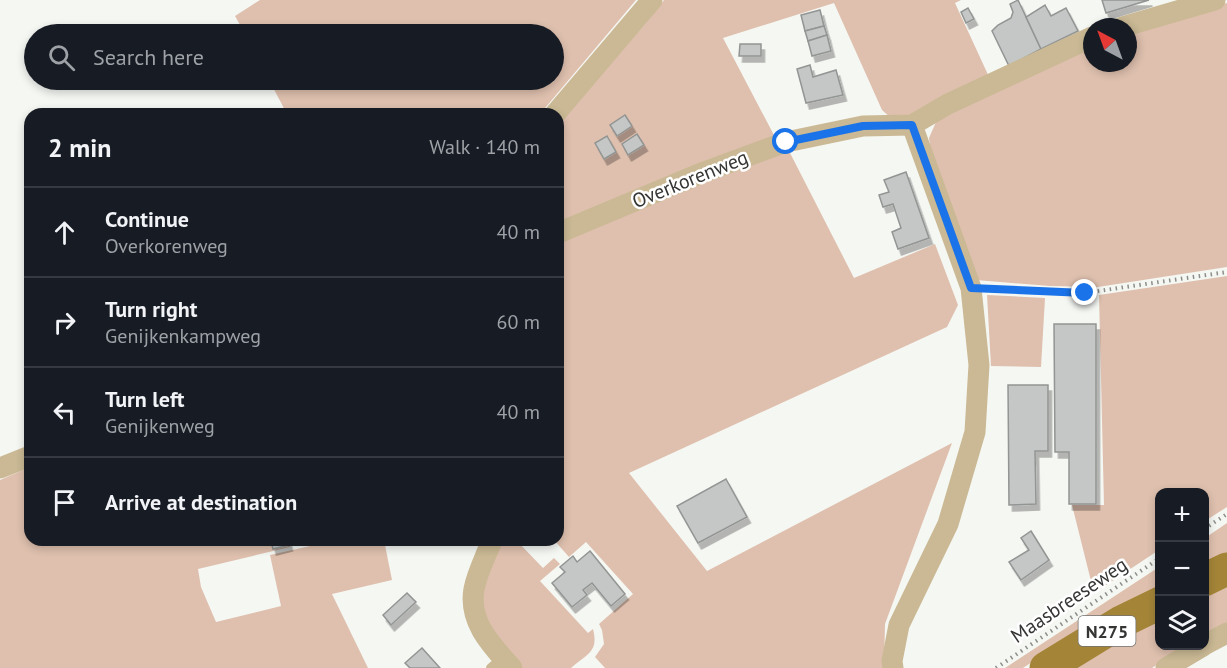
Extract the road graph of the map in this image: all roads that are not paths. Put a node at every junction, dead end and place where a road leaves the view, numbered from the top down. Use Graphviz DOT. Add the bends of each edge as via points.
graph roads {
  1 [pos="652,0"];
  2 [pos="1215,0"];
  3 [pos="1137,23"];
  4 [pos="1083,41"];
  5 [pos="560,108"];
  6 [pos="912,125"];
  7 [pos="564,230"];
  8 [pos="24,458"];
  9 [pos="0,468"];
  10 [pos="490,546"];
  11 [pos="1227,569"];
  12 [pos="1209,578"];
  13 [pos="1155,605"];
  14 [pos="1227,633"];
  15 [pos="1209,642"];
  16 [pos="1196,650"];
  17 [pos="502,665"];
  18 [pos="893,668"];
  19 [pos="1046,668"];
  20 [pos="1166,668"];
  1 -- 5 [label="street"];
  2 -- 3 [label="street"];
  4 -- 6 [label="street, Overkorenweg" via="948,104"];
  6 -- 7 [label="street, Overkorenweg" via="863,126 786,142"];
  6 -- 18 [label="street" via="971,288 979,365 975,432 948,524 899,625"];
  8 -- 9 [label="street"];
  10 -- 17 [label="street" via="474,589 474,610"];
  11 -- 12 [label="main road"];
  13 -- 19 [label="main road, N275"];
  14 -- 15 [label="street"];
  16 -- 20 [label="street"];
}
